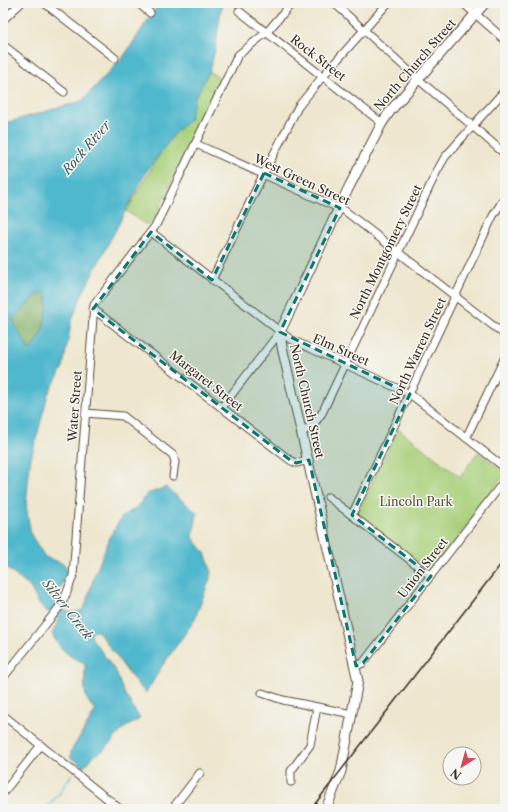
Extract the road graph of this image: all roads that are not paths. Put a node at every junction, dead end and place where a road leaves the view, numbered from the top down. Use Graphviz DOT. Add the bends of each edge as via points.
graph roads {
  1 [pos="21,3"];
  2 [pos="44,3"];
  3 [pos="138,3"];
  4 [pos="292,3"];
  5 [pos="334,3"];
  6 [pos="388,3"];
  7 [pos="463,3"];
  8 [pos="485,3"];
  9 [pos="239,11"];
  10 [pos="150,13"];
  11 [pos="475,14"];
  12 [pos="3,20"];
  13 [pos="364,29"];
  14 [pos="267,32"];
  15 [pos="505,40"];
  16 [pos="3,44"];
  17 [pos="115,58"];
  18 [pos="323,76"];
  19 [pos="418,79"];
  20 [pos="505,90"];
  21 [pos="64,92"];
  22 [pos="382,123"];
  23 [pos="473,127"];
  24 [pos="196,144"];
  25 [pos="505,154"];
  26 [pos="264,173"];
  27 [pos="505,197"];
  28 [pos="340,208"];
  29 [pos="151,232"];
  30 [pos="398,252"];
  31 [pos="212,280"];
  32 [pos="456,297"];
  33 [pos="93,309"];
  34 [pos="280,332"];
  35 [pos="505,335"];
  36 [pos="505,357"];
  37 [pos="345,363"];
  38 [pos="410,394"];
  39 [pos="222,407"];
  40 [pos="85,413"];
  41 [pos="302,432"];
  42 [pos="466,438"];
  43 [pos="309,460"];
  44 [pos="505,468"];
  45 [pos="174,476"];
  46 [pos="505,480"];
  47 [pos="328,497"];
  48 [pos="352,515"];
  49 [pos="431,576"];
  50 [pos="356,666"];
  51 [pos="3,678"];
  52 [pos="262,693"];
  53 [pos="317,707"];
  54 [pos="3,714"];
  55 [pos="352,714"];
  56 [pos="41,745"];
  57 [pos="200,773"];
  58 [pos="292,782"];
  59 [pos="3,794"];
  60 [pos="111,801"];
  61 [pos="104,809"];
  62 [pos="120,809"];
  63 [pos="172,809"];
  64 [pos="326,809"];
  1 -- 12 [label="street"];
  2 -- 17 [label="street"];
  3 -- 10 [label="street"];
  4 -- 14 [label="street, Water Street"];
  5 -- 13 [label="street"];
  6 -- 13 [label="street"];
  7 -- 11 [label="street"];
  8 -- 11 [label="main road, North Church Street"];
  9 -- 14 [label="street, Rock Street"];
  11 -- 15 [label="street"];
  11 -- 19 [label="main road, North Church Street"];
  13 -- 18 [label="street"];
  13 -- 19 [label="street"];
  14 -- 18 [label="street, Rock Street"];
  14 -- 24 [label="street, Water Street" via="238,55"];
  16 -- 21 [label="street"];
  18 -- 22 [label="street, Rock Street"];
  18 -- 26 [label="street" via="298,108"];
  19 -- 22 [label="main road, North Church Street"];
  19 -- 23 [label="street"];
  20 -- 23 [label="street, North Montgomery Street"];
  22 -- 28 [label="main road, North Church Street"];
  23 -- 25 [label="street"];
  23 -- 30 [label="street, North Montgomery Street" via="443,161"];
  24 -- 26 [label="street, West Green Street"];
  24 -- 29 [label="street, Water Street"];
  26 -- 28 [label="street, West Green Street"];
  26 -- 31 [label="street"];
  27 -- 32 [label="street, North Warren Street" via="493,216"];
  28 -- 30 [label="street, West Green Street"];
  28 -- 34 [label="main road, North Church Street"];
  29 -- 31 [label="street, Elm Street"];
  29 -- 33 [label="street, Water Street" via="99,297"];
  30 -- 32 [label="street, West Green Street"];
  30 -- 37 [label="street, North Montgomery Street"];
  31 -- 34 [label="street, Elm Street"];
  32 -- 35 [label="street, West Green Street"];
  32 -- 38 [label="street, North Warren Street"];
  33 -- 39 [label="street, Margaret Street"];
  33 -- 40 [label="street, Water Street"];
  34 -- 37 [label="street, Elm Street" via="290,339"];
  34 -- 39 [label="street"];
  34 -- 41 [label="main road, North Church Street"];
  36 -- 42 [label="street"];
  37 -- 38 [label="street, Elm Street"];
  37 -- 41 [label="street, North Montgomery Street" via="319,418"];
  38 -- 42 [label="street, Elm Street"];
  38 -- 48 [label="street, North Warren Street"];
  39 -- 43 [label="street, Margaret Street" via="290,460 296,463"];
  40 -- 45 [label="street" via="123,416 173,455"];
  40 -- 51 [label="street, Water Street" via="75,566 70,584 61,605"];
  41 -- 43 [label="main road, North Church Street"];
  42 -- 44 [label="street, Elm Street"];
  43 -- 50 [label="main road, North Church Street"];
  46 -- 49 [label="street, Union Street"];
  47 -- 48 [label="street"];
  48 -- 49 [label="street"];
  49 -- 50 [label="street, Union Street" via="363,663"];
  50 -- 55 [label="main road, North Church Street" via="358,681"];
  52 -- 53 [label="street"];
  53 -- 55 [label="street"];
  53 -- 58 [label="street" via="310,745 291,771"];
  54 -- 56 [label="street"];
  55 -- 64 [label="main road, North Church Street" via="341,771"];
  56 -- 59 [label="street"];
  56 -- 60 [label="street"];
  57 -- 63 [label="street"];
  60 -- 61 [label="street"];
  60 -- 62 [label="street"];
}
